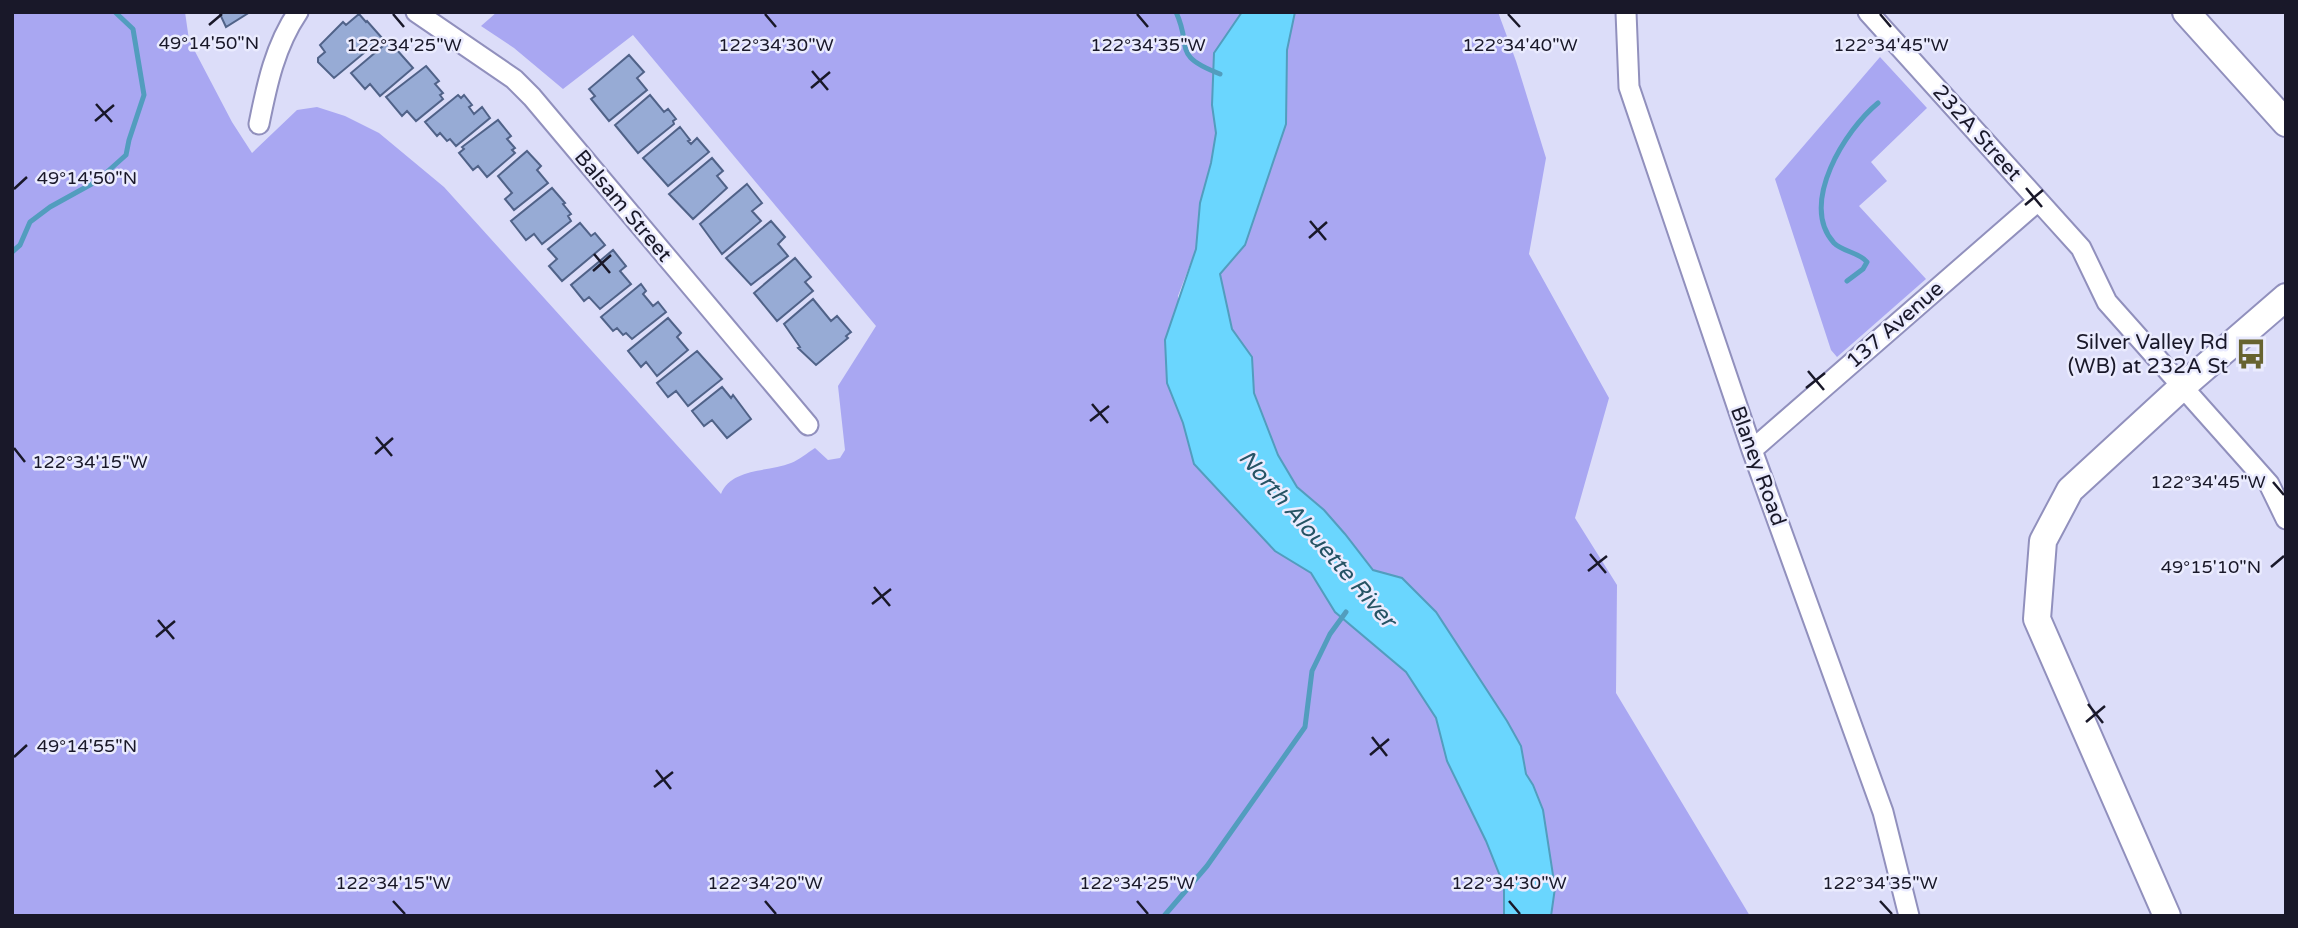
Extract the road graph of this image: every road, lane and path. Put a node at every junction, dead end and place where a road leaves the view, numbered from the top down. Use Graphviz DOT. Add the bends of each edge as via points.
graph roads {
  1 [pos="298,12"];
  2 [pos="416,12"];
  3 [pos="1626,12"];
  4 [pos="1868,12"];
  5 [pos="2186,12"];
  6 [pos="259,124"];
  7 [pos="2286,124"];
  8 [pos="2038,201"];
  9 [pos="2286,297"];
  10 [pos="2182,387"];
  11 [pos="808,425"];
  12 [pos="1752,450"];
  13 [pos="2286,519"];
  14 [pos="1909,916"];
  15 [pos="2167,916"];
  1 -- 6 [label="street" via="285,31 271,70"];
  2 -- 11 [label="street, Balsam Street" via="533,97"];
  3 -- 12 [label="street, Blaney Road" via="1629,87"];
  4 -- 8 [label="street, 232A Street"];
  5 -- 7 [label="street"];
  8 -- 10 [label="street, 232A Street" via="2086,255 2107,302"];
  8 -- 12 [label="street, 137 Avenue"];
  9 -- 10 [label="street"];
  10 -- 13 [label="street, 232A Street" via="2269,484"];
  10 -- 15 [label="street" via="2070,490 2043,541 2037,619"];
  12 -- 14 [label="street, Blaney Road" via="1883,812"];
}
